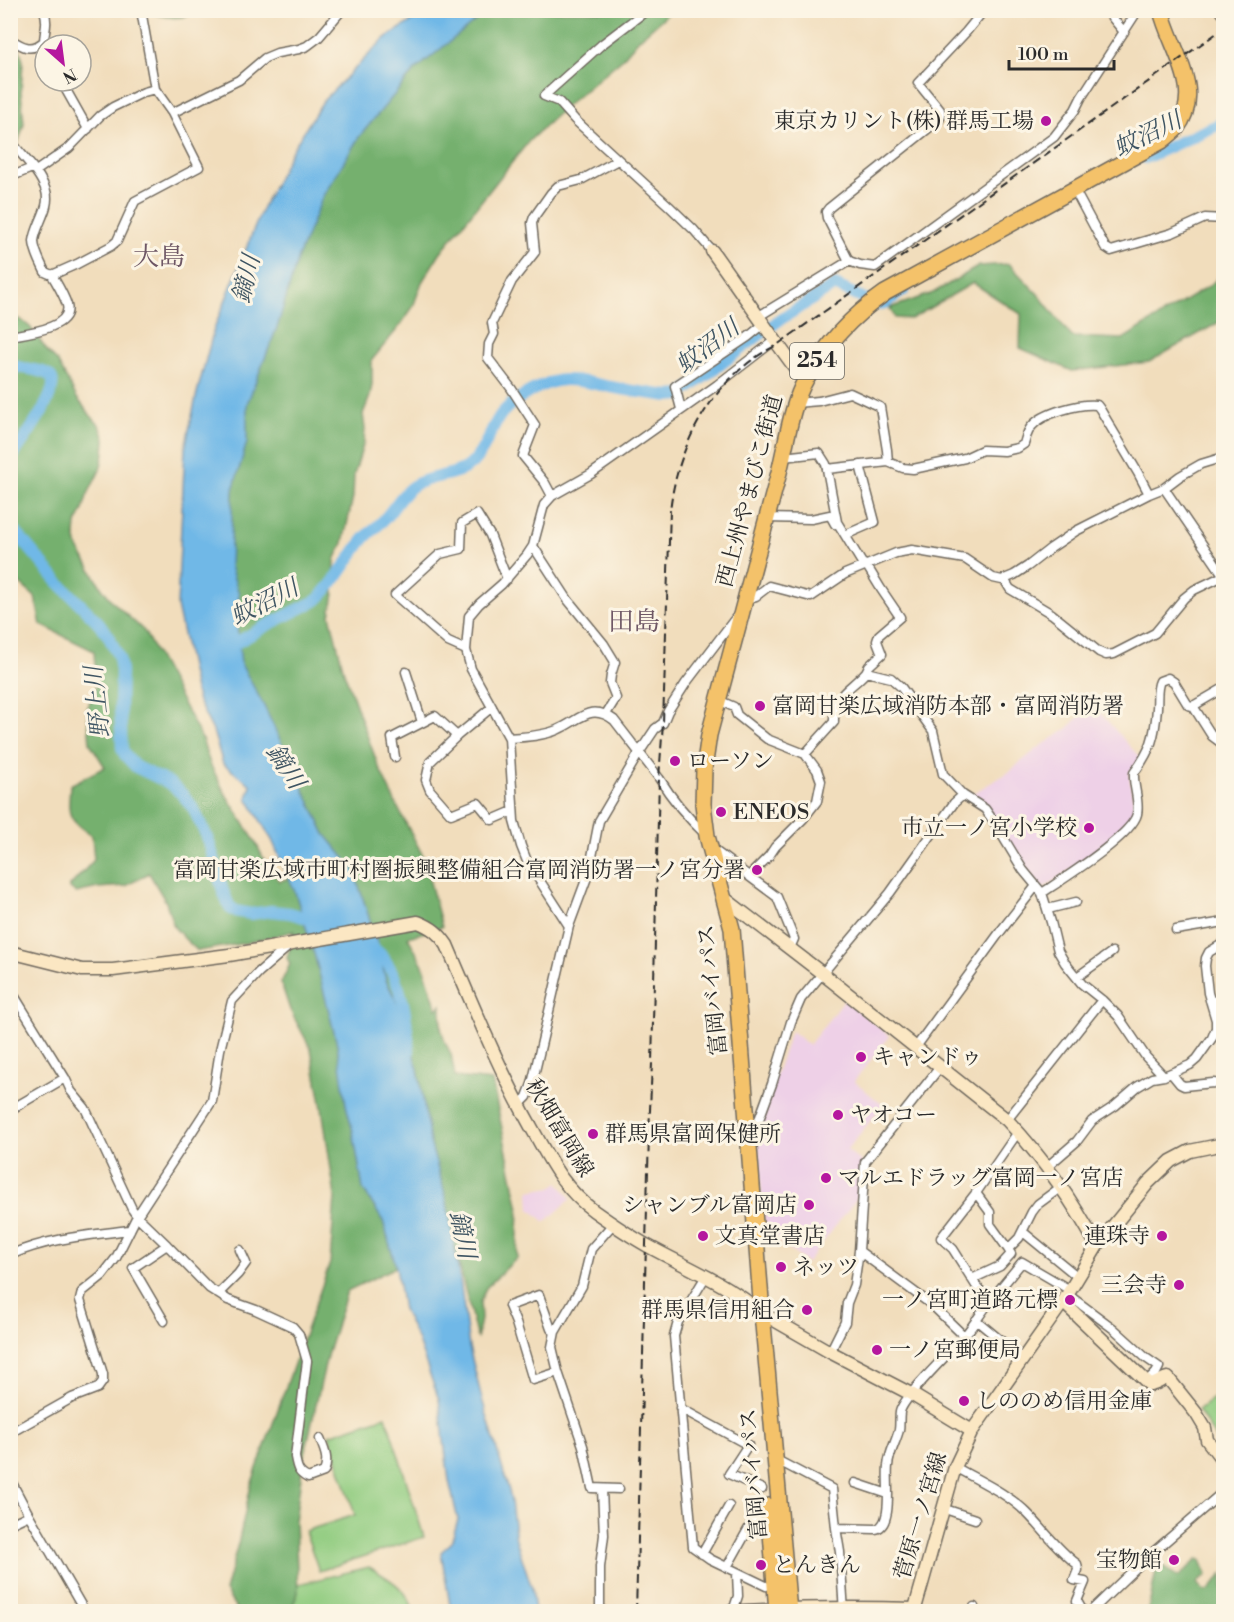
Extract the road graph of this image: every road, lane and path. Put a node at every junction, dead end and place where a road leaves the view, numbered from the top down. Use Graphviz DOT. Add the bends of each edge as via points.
graph roads {
  1 [pos="12,10"];
  2 [pos="44,10"];
  3 [pos="141,10"];
  4 [pos="342,10"];
  5 [pos="647,10"];
  6 [pos="984,10"];
  7 [pos="1106,10"];
  8 [pos="1138,10"];
  9 [pos="1161,10"];
  10 [pos="1219,10"];
  11 [pos="1224,16"];
  12 [pos="1124,32"];
  13 [pos="46,33"];
  14 [pos="10,34"];
  15 [pos="10,39"];
  16 [pos="33,47"];
  17 [pos="155,89"];
  18 [pos="68,93"];
  19 [pos="172,113"];
  20 [pos="88,129"];
  21 [pos="10,140"];
  22 [pos="618,160"];
  23 [pos="34,170"];
  24 [pos="10,177"];
  25 [pos="1077,193"];
  26 [pos="1224,219"];
  27 [pos="712,251"];
  28 [pos="849,261"];
  29 [pos="52,275"];
  30 [pos="762,320"];
  31 [pos="10,336"];
  32 [pos="775,340"];
  33 [pos="804,381"];
  34 [pos="795,403"];
  35 [pos="680,406"];
  36 [pos="783,457"];
  37 [pos="1224,457"];
  38 [pos="888,462"];
  39 [pos="860,465"];
  40 [pos="827,469"];
  41 [pos="1164,488"];
  42 [pos="1149,494"];
  43 [pos="552,496"];
  44 [pos="767,518"];
  45 [pos="838,524"];
  46 [pos="845,535"];
  47 [pos="533,546"];
  48 [pos="867,566"];
  49 [pos="1223,576"];
  50 [pos="507,579"];
  51 [pos="1004,579"];
  52 [pos="743,605"];
  53 [pos="466,650"];
  54 [pos="406,672"];
  55 [pos="866,672"];
  56 [pos="1224,688"];
  57 [pos="718,700"];
  58 [pos="1193,706"];
  59 [pos="492,707"];
  60 [pos="606,714"];
  61 [pos="422,722"];
  62 [pos="457,736"];
  63 [pos="509,738"];
  64 [pos="1224,745"];
  65 [pos="639,753"];
  66 [pos="804,754"];
  67 [pos="395,757"];
  68 [pos="963,795"];
  69 [pos="513,812"];
  70 [pos="708,841"];
  71 [pos="749,876"];
  72 [pos="1039,890"];
  73 [pos="724,898"];
  74 [pos="1076,902"];
  75 [pos="1048,909"];
  76 [pos="1224,922"];
  77 [pos="569,926"];
  78 [pos="1176,930"];
  79 [pos="298,943"];
  80 [pos="1224,943"];
  81 [pos="790,948"];
  82 [pos="10,952"];
  83 [pos="1112,952"];
  84 [pos="823,974"];
  85 [pos="1077,977"];
  86 [pos="10,989"];
  87 [pos="1102,999"];
  88 [pos="1210,1000"];
  89 [pos="1224,1003"];
  90 [pos="1220,1027"];
  91 [pos="916,1047"];
  92 [pos="940,1066"];
  93 [pos="1167,1074"];
  94 [pos="65,1078"];
  95 [pos="1224,1084"];
  96 [pos="519,1105"];
  97 [pos="10,1110"];
  98 [pos="1007,1120"];
  99 [pos="748,1132"];
  100 [pos="1018,1132"];
  101 [pos="1224,1144"];
  102 [pos="1047,1167"];
  103 [pos="1061,1187"];
  104 [pos="976,1193"];
  105 [pos="137,1216"];
  106 [pos="613,1224"];
  107 [pos="130,1230"];
  108 [pos="1023,1232"];
  109 [pos="167,1245"];
  110 [pos="1097,1246"];
  111 [pos="240,1250"];
  112 [pos="859,1251"];
  113 [pos="1010,1251"];
  114 [pos="10,1255"];
  115 [pos="1022,1262"];
  116 [pos="706,1276"];
  117 [pos="1078,1277"];
  118 [pos="972,1279"];
  119 [pos="219,1293"];
  120 [pos="1067,1295"];
  121 [pos="990,1301"];
  122 [pos="758,1309"];
  123 [pos="976,1320"];
  124 [pos="164,1321"];
  125 [pos="555,1332"];
  126 [pos="964,1336"];
  127 [pos="830,1352"];
  128 [pos="1023,1359"];
  129 [pos="558,1372"];
  130 [pos="1147,1382"];
  131 [pos="911,1394"];
  132 [pos="680,1408"];
  133 [pos="972,1431"];
  134 [pos="10,1433"];
  135 [pos="320,1439"];
  136 [pos="775,1459"];
  137 [pos="1224,1462"];
  138 [pos="955,1467"];
  139 [pos="10,1479"];
  140 [pos="855,1484"];
  141 [pos="602,1489"];
  142 [pos="619,1489"];
  143 [pos="762,1489"];
  144 [pos="1224,1491"];
  145 [pos="888,1494"];
  146 [pos="729,1506"];
  147 [pos="942,1508"];
  148 [pos="29,1515"];
  149 [pos="755,1517"];
  150 [pos="975,1519"];
  151 [pos="10,1524"];
  152 [pos="836,1528"];
  153 [pos="702,1554"];
  154 [pos="727,1568"];
  155 [pos="737,1573"];
  156 [pos="766,1586"];
  157 [pos="844,1609"];
  158 [pos="783,1610"];
  159 [pos="914,1610"];
  160 [pos="86,1611"];
  161 [pos="600,1611"];
  162 [pos="728,1611"];
  163 [pos="733,1611"];
  164 [pos="1083,1611"];
  165 [pos="1089,1611"];
  1 -- 14 [label="street"];
  2 -- 13 [label="street"];
  3 -- 17 [label="street"];
  4 -- 19 [label="street" via="308,46 276,52 239,80"];
  5 -- 22 [label="street" via="600,45 544,96 559,102"];
  6 -- 28 [label="street" via="918,82 940,110 939,120 826,212"];
  7 -- 12 [label="street"];
  8 -- 12 [label="street"];
  9 -- 25 [label="highway, 西上州やまびこ街道 / 254" via="1187,80 1184,113 1176,129 1162,141"];
  10 -- 11 [label="street"];
  12 -- 28 [label="street" via="1054,136 875,267"];
  15 -- 16 [label="street"];
  17 -- 19 [label="street"];
  17 -- 20 [label="street" via="113,107"];
  18 -- 20 [label="street"];
  19 -- 29 [label="street" via="199,167 135,201 111,246"];
  20 -- 23 [label="street" via="69,148"];
  21 -- 23 [label="street"];
  22 -- 27 [label="street"];
  22 -- 43 [label="street" via="580,180 558,186 538,210 532,222 535,252 512,281 492,323 494,334 488,358 535,425 523,456"];
  23 -- 24 [label="street"];
  23 -- 29 [label="street" via="47,200 35,248 45,272"];
  25 -- 26 [label="street" via="1105,247 1111,251 1172,233 1205,218"];
  25 -- 33 [label="highway, 西上州やまびこ街道 / 254" via="885,293 842,327"];
  27 -- 30 [label="main road"];
  28 -- 30 [label="street"];
  29 -- 31 [label="street" via="67,312 53,326"];
  30 -- 32 [label="main road"];
  30 -- 35 [label="street" via="748,338 675,386"];
  32 -- 33 [label="main road"];
  32 -- 35 [label="street" via="717,385"];
  33 -- 34 [label="highway, 西上州やまびこ街道 / 254"];
  34 -- 36 [label="highway, 西上州やまびこ街道 / 254"];
  34 -- 38 [label="street" via="819,402 850,393 880,407"];
  35 -- 43 [label="street" via="591,474"];
  36 -- 40 [label="street" via="819,453"];
  36 -- 44 [label="highway, 西上州やまびこ街道 / 254"];
  37 -- 41 [label="street" via="1201,464"];
  38 -- 39 [label="street"];
  38 -- 42 [label="street" via="913,469 965,458 982,450 1018,448 1035,423 1067,408 1096,405"];
  39 -- 40 [label="street"];
  39 -- 46 [label="street" via="874,522"];
  40 -- 45 [label="street"];
  41 -- 42 [label="street"];
  41 -- 49 [label="street"];
  42 -- 51 [label="street" via="1076,531"];
  43 -- 47 [label="street" via="544,505"];
  44 -- 45 [label="street" via="811,519 831,515 834,524"];
  44 -- 52 [label="highway, 西上州やまびこ街道 / 254"];
  45 -- 46 [label="street"];
  46 -- 48 [label="street"];
  47 -- 50 [label="street"];
  47 -- 60 [label="street" via="615,662 610,683 616,698"];
  48 -- 51 [label="street" via="912,550 965,559 993,578"];
  48 -- 52 [label="street" via="845,574 811,597 769,586"];
  48 -- 55 [label="street" via="900,617 879,635 882,654"];
  49 -- 51 [label="street" via="1194,590 1155,633 1106,655 1052,614 1010,589"];
  50 -- 53 [label="street" via="469,616"];
  50 -- 53 [label="street" via="490,535 477,514 462,523 460,549 440,554 395,596 448,642"];
  52 -- 57 [label="highway, 西上州やまびこ街道 / 254"];
  52 -- 65 [label="street"];
  53 -- 59 [label="street" via="471,669"];
  54 -- 61 [label="street"];
  55 -- 66 [label="street" via="844,691 833,710 834,722"];
  55 -- 68 [label="street" via="891,678 901,687 933,731 944,774"];
  56 -- 58 [label="street"];
  57 -- 66 [label="street" via="734,707 737,715 767,739"];
  57 -- 70 [label="highway, 西上州やまびこ街道 / 254" via="704,769"];
  58 -- 64 [label="street" via="1212,736"];
  58 -- 72 [label="street" via="1188,705 1172,680 1165,678 1159,682 1152,741 1134,773 1136,821 1112,844"];
  59 -- 62 [label="street"];
  59 -- 63 [label="street"];
  60 -- 63 [label="street" via="590,712 556,731"];
  60 -- 65 [label="street"];
  61 -- 62 [label="street" via="435,716"];
  61 -- 67 [label="street" via="392,738"];
  62 -- 69 [label="street" via="430,762 426,780 430,790 451,814 478,803 492,820"];
  63 -- 69 [label="street"];
  65 -- 70 [label="street"];
  65 -- 77 [label="street" via="599,821 589,872"];
  66 -- 71 [label="street" via="821,781 818,801"];
  68 -- 72 [label="street" via="985,809"];
  68 -- 84 [label="street"];
  69 -- 77 [label="street" via="527,861"];
  70 -- 71 [label="street"];
  70 -- 73 [label="highway, 西上州やまびこ街道 / 254"];
  71 -- 81 [label="street" via="777,897 794,939"];
  72 -- 75 [label="street"];
  72 -- 91 [label="street" via="1000,932"];
  73 -- 81 [label="main road"];
  73 -- 99 [label="highway, 富岡バイパス / 254" via="732,929"];
  73 -- 122 [label="highway, 富岡バイパス / 254"];
  74 -- 75 [label="street"];
  75 -- 85 [label="street" via="1058,951"];
  76 -- 78 [label="street"];
  77 -- 96 [label="street" via="532,1084"];
  79 -- 82 [label="main road" via="96,971"];
  79 -- 96 [label="main road, 秋畑富岡線" via="418,922 431,927 447,945"];
  79 -- 105 [label="street" via="259,972 232,1001 212,1101"];
  80 -- 88 [label="street" via="1206,958"];
  81 -- 84 [label="main road"];
  83 -- 85 [label="street"];
  84 -- 91 [label="main road"];
  84 -- 99 [label="street" via="801,999 757,1125"];
  85 -- 87 [label="street"];
  86 -- 94 [label="street"];
  87 -- 93 [label="street" via="1146,1057"];
  87 -- 98 [label="street"];
  88 -- 89 [label="street"];
  88 -- 90 [label="street"];
  90 -- 93 [label="street" via="1197,1059"];
  91 -- 92 [label="main road"];
  92 -- 98 [label="main road"];
  92 -- 112 [label="street" via="865,1162"];
  93 -- 95 [label="street" via="1185,1086"];
  93 -- 102 [label="street" via="1137,1087 1092,1121 1077,1141"];
  94 -- 97 [label="street"];
  94 -- 105 [label="street" via="85,1108"];
  96 -- 106 [label="main road, 秋畑富岡線" via="558,1175 577,1198"];
  98 -- 100 [label="main road"];
  99 -- 122 [label="highway, 富岡バイパス / 254"];
  100 -- 102 [label="main road"];
  100 -- 104 [label="street"];
  101 -- 110 [label="main road, 菅原一ノ宮線" via="1190,1151 1172,1161 1148,1183"];
  102 -- 103 [label="main road"];
  103 -- 108 [label="street" via="1038,1204"];
  103 -- 110 [label="main road"];
  104 -- 113 [label="street" via="990,1212 990,1224"];
  104 -- 118 [label="street" via="941,1238"];
  105 -- 107 [label="street"];
  105 -- 109 [label="street"];
  106 -- 116 [label="main road, 秋畑富岡線"];
  106 -- 125 [label="street" via="591,1249 582,1286"];
  107 -- 114 [label="street" via="36,1245"];
  107 -- 134 [label="street" via="116,1258 82,1292 80,1300 104,1381 98,1388"];
  108 -- 113 [label="street"];
  108 -- 117 [label="street"];
  109 -- 119 [label="street" via="209,1288"];
  109 -- 124 [label="street" via="133,1268"];
  110 -- 117 [label="main road, 菅原一ノ宮線"];
  111 -- 119 [label="street" via="246,1263"];
  112 -- 126 [label="street" via="932,1305"];
  112 -- 127 [label="street" via="845,1322"];
  113 -- 115 [label="street"];
  113 -- 118 [label="street" via="1000,1266"];
  115 -- 120 [label="street"];
  115 -- 121 [label="street"];
  116 -- 122 [label="main road, 秋畑富岡線"];
  116 -- 132 [label="street" via="678,1322 674,1336"];
  117 -- 120 [label="main road, 菅原一ノ宮線"];
  118 -- 121 [label="street"];
  119 -- 135 [label="street" via="299,1334 307,1361 295,1457 297,1469 308,1478 324,1472 327,1466"];
  120 -- 128 [label="main road, 菅原一ノ宮線"];
  120 -- 130 [label="main road"];
  120 -- 130 [label="street" via="1159,1367"];
  121 -- 123 [label="street"];
  122 -- 127 [label="main road, 秋畑富岡線"];
  122 -- 136 [label="highway, 富岡バイパス / 254"];
  122 -- 158 [label="highway, 富岡バイパス / 254"];
  123 -- 126 [label="street"];
  123 -- 128 [label="street"];
  125 -- 129 [label="street" via="552,1347"];
  125 -- 129 [label="street" via="539,1296 509,1306 533,1380"];
  126 -- 131 [label="street"];
  127 -- 131 [label="main road, 秋畑富岡線"];
  128 -- 133 [label="main road, 菅原一ノ宮線"];
  129 -- 141 [label="street" via="583,1446 592,1488"];
  130 -- 137 [label="main road" via="1157,1384 1168,1378 1196,1413 1207,1440"];
  131 -- 133 [label="main road, 秋畑富岡線"];
  131 -- 145 [label="street" via="901,1409 900,1428 889,1458"];
  132 -- 143 [label="street" via="748,1445 729,1474"];
  132 -- 153 [label="street" via="693,1547"];
  133 -- 138 [label="main road, 菅原一ノ宮線"];
  136 -- 152 [label="street" via="832,1489"];
  136 -- 158 [label="highway, 富岡バイパス / 254"];
  138 -- 147 [label="main road, 菅原一ノ宮線"];
  138 -- 164 [label="street" via="1011,1500 1077,1564 1074,1580 1085,1582 1077,1601"];
  139 -- 148 [label="street"];
  140 -- 145 [label="street"];
  141 -- 142 [label="street"];
  141 -- 161 [label="street"];
  144 -- 165 [label="street"];
  145 -- 152 [label="street" via="884,1525 880,1529"];
  146 -- 153 [label="street"];
  147 -- 150 [label="street"];
  147 -- 159 [label="main road, 菅原一ノ宮線"];
  148 -- 151 [label="street"];
  148 -- 160 [label="street"];
  149 -- 154 [label="street"];
  152 -- 157 [label="street"];
  153 -- 154 [label="street"];
  154 -- 155 [label="street"];
  155 -- 156 [label="street"];
  155 -- 163 [label="street" via="738,1596"];
  157 -- 158 [label="main road"];
  157 -- 159 [label="main road"];
  158 -- 163 [label="main road"];
  162 -- 163 [label="main road"];
}
